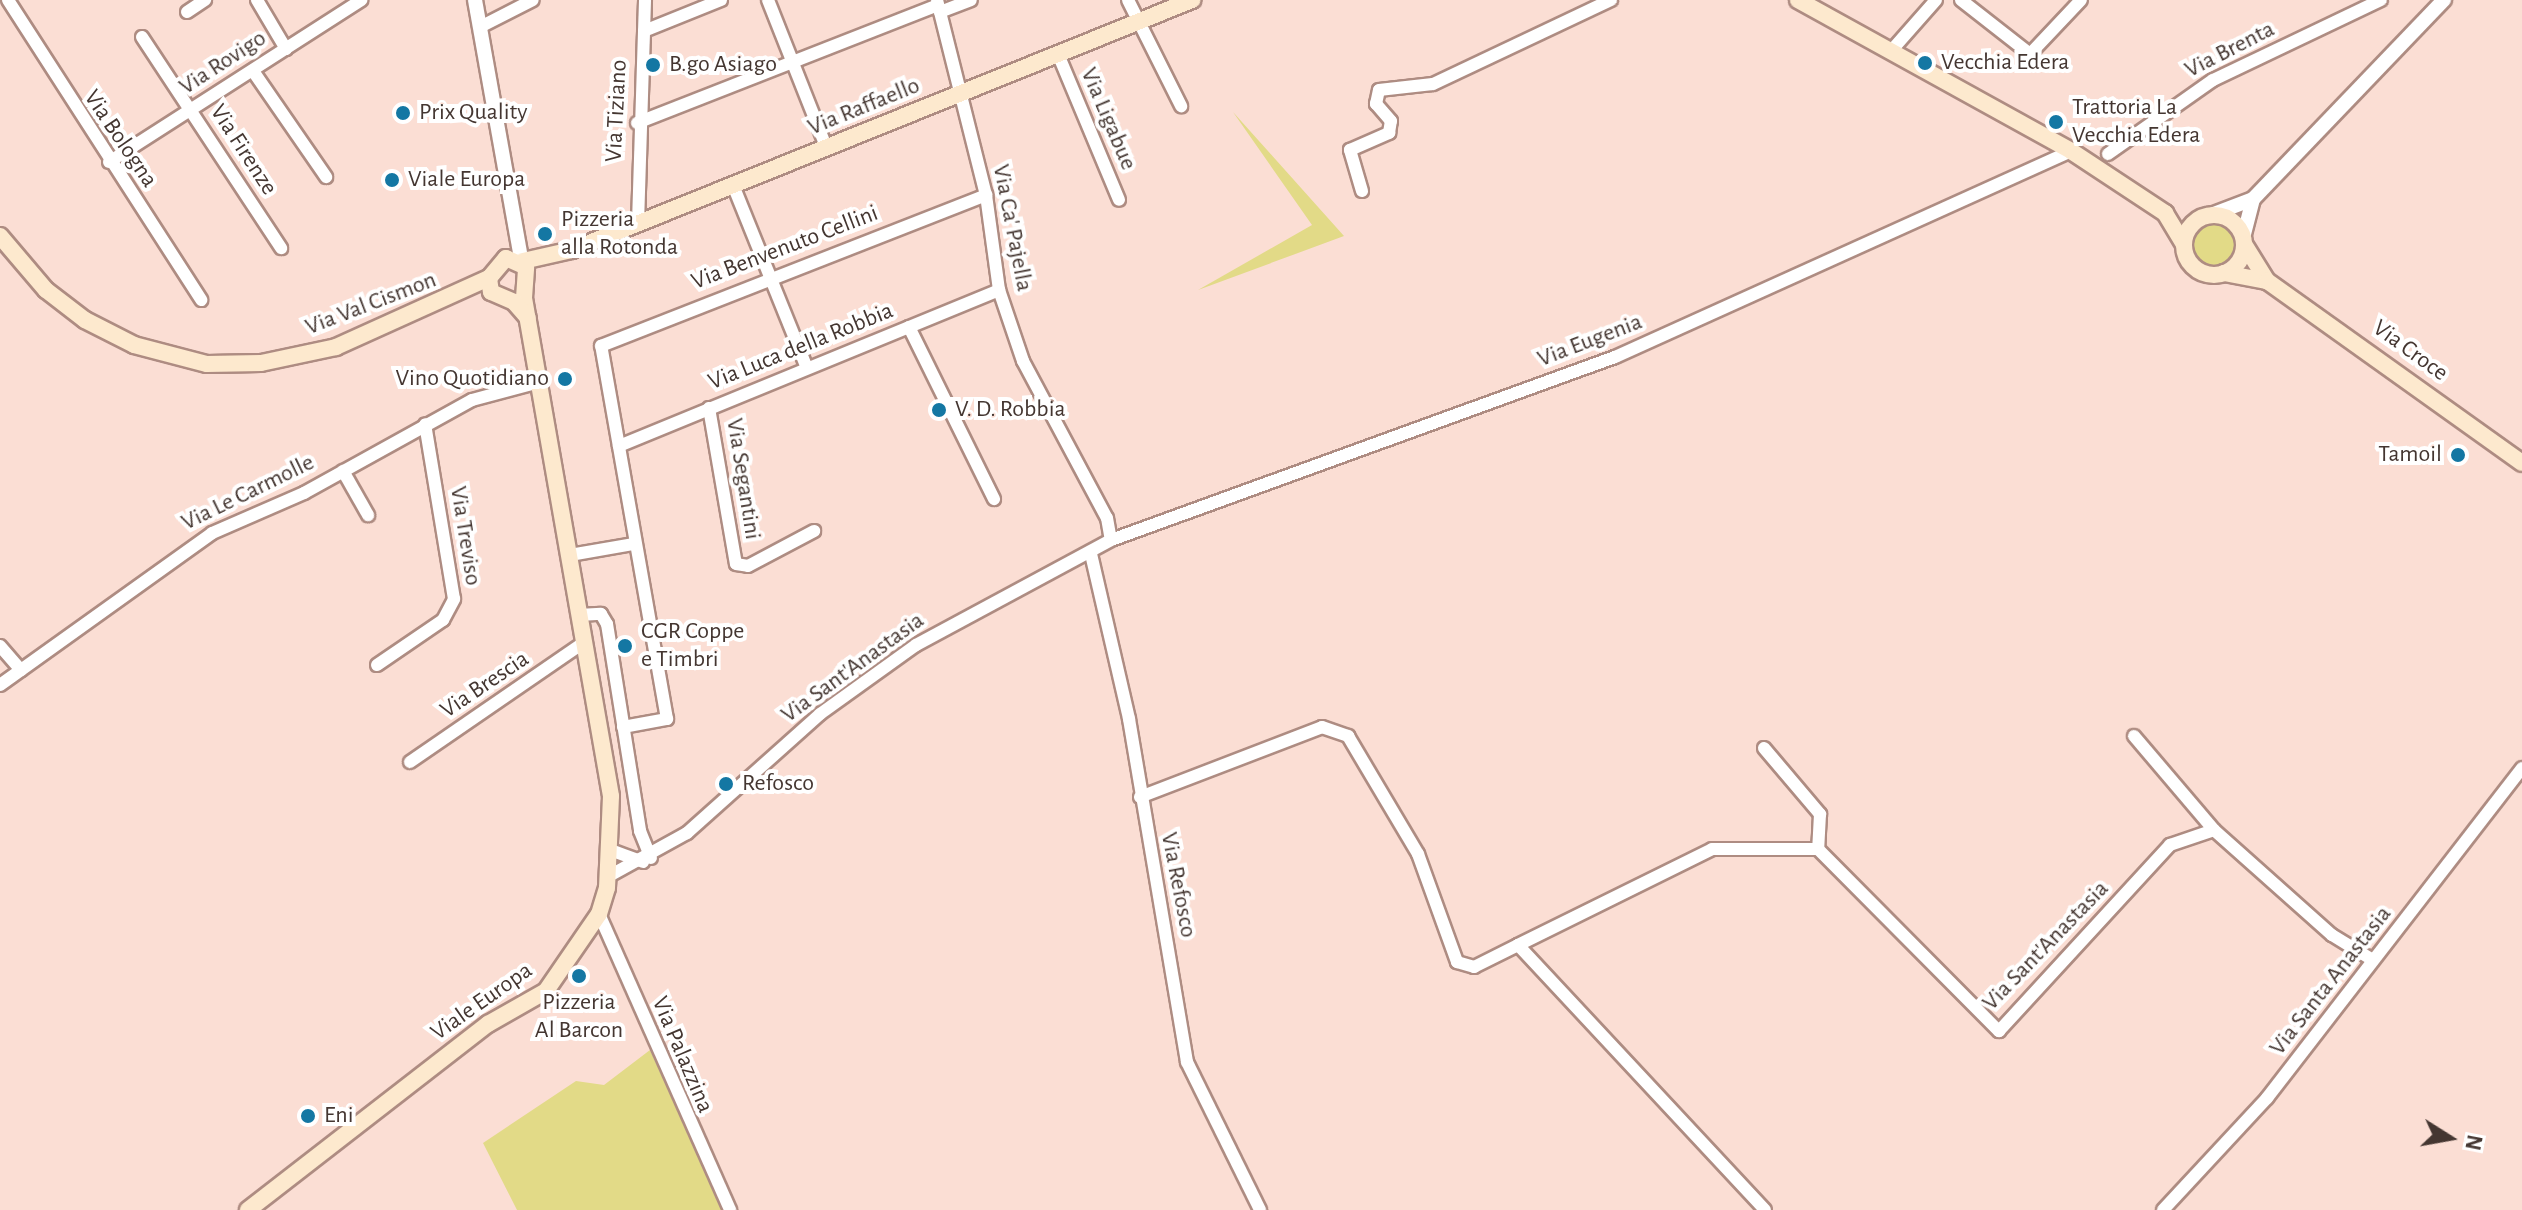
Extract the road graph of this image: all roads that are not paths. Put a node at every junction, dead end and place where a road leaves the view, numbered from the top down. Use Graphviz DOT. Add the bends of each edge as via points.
graph roads {
  1 [pos="8,0"];
  2 [pos="205,0"];
  3 [pos="257,0"];
  4 [pos="361,0"];
  5 [pos="475,0"];
  6 [pos="533,0"];
  7 [pos="645,0"];
  8 [pos="721,0"];
  9 [pos="768,0"];
  10 [pos="971,0"];
  11 [pos="1128,0"];
  12 [pos="1192,0"];
  13 [pos="1611,0"];
  14 [pos="1798,0"];
  15 [pos="1936,0"];
  16 [pos="1961,0"];
  17 [pos="2081,0"];
  18 [pos="2381,0"];
  19 [pos="2444,0"];
  20 [pos="938,6"];
  21 [pos="2431,7"];
  22 [pos="187,12"];
  23 [pos="1139,21"];
  24 [pos="480,27"];
  25 [pos="644,31"];
  26 [pos="142,37"];
  27 [pos="286,49"];
  28 [pos="1891,51"];
  29 [pos="1058,54"];
  30 [pos="796,62"];
  31 [pos="253,71"];
  32 [pos="960,93"];
  33 [pos="1181,106"];
  34 [pos="191,111"];
  35 [pos="637,123"];
  36 [pos="827,149"];
  37 [pos="2071,151"];
  38 [pos="2108,154"];
  39 [pos="109,162"];
  40 [pos="326,177"];
  41 [pos="733,185"];
  42 [pos="1362,191"];
  43 [pos="986,195"];
  44 [pos="2253,199"];
  45 [pos="1119,200"];
  46 [pos="2165,213"];
  47 [pos="2207,216"];
  48 [pos="638,223"];
  49 [pos="0,236"];
  50 [pos="2244,241"];
  51 [pos="2184,245"];
  52 [pos="281,248"];
  53 [pos="553,257"];
  54 [pos="517,259"];
  55 [pos="2224,273"];
  56 [pos="489,278"];
  57 [pos="768,278"];
  58 [pos="525,281"];
  59 [pos="2267,281"];
  60 [pos="999,290"];
  61 [pos="467,293"];
  62 [pos="501,297"];
  63 [pos="201,300"];
  64 [pos="528,318"];
  65 [pos="909,327"];
  66 [pos="807,368"];
  67 [pos="539,382"];
  68 [pos="709,408"];
  69 [pos="425,424"];
  70 [pos="619,446"];
  71 [pos="2522,463"];
  72 [pos="343,471"];
  73 [pos="994,499"];
  74 [pos="368,515"];
  75 [pos="814,531"];
  76 [pos="1111,540"];
  77 [pos="634,544"];
  78 [pos="1091,554"];
  79 [pos="570,555"];
  80 [pos="579,615"];
  81 [pos="583,643"];
  82 [pos="0,646"];
  83 [pos="377,665"];
  84 [pos="21,670"];
  85 [pos="0,685"];
  86 [pos="623,727"];
  87 [pos="2134,736"];
  88 [pos="1764,748"];
  89 [pos="410,762"];
  90 [pos="2522,768"];
  91 [pos="1140,797"];
  92 [pos="2214,830"];
  93 [pos="1818,849"];
  94 [pos="613,851"];
  95 [pos="647,860"];
  96 [pos="609,876"];
  97 [pos="599,914"];
  98 [pos="1518,945"];
  99 [pos="2373,960"];
  100 [pos="248,1210"];
  101 [pos="730,1210"];
  102 [pos="1260,1210"];
  103 [pos="1765,1210"];
  104 [pos="2163,1210"];
  1 -- 39 [label="street, Via Bologna"];
  2 -- 22 [label="street"];
  3 -- 27 [label="street"];
  4 -- 27 [label="street, Via Rovigo"];
  5 -- 24 [label="street, Viale Europa"];
  6 -- 24 [label="street"];
  7 -- 25 [label="street, Via Tiziano"];
  8 -- 25 [label="street"];
  9 -- 30 [label="street"];
  10 -- 20 [label="street"];
  11 -- 23 [label="street"];
  12 -- 23 [label="main road, Via Raffaello"];
  13 -- 42 [label="street" via="1433,84 1400,84 1376,97 1391,121 1389,133 1350,150"];
  14 -- 28 [label="main road"];
  15 -- 28 [label="street"];
  16 -- 17 [label="street" via="2030,54"];
  18 -- 38 [label="street, Via Brenta" via="2213,80"];
  19 -- 21 [label="street"];
  20 -- 30 [label="street"];
  20 -- 32 [label="street, Via Ca' Pajella"];
  21 -- 44 [label="street"];
  23 -- 29 [label="main road, Via Raffaello"];
  23 -- 33 [label="street"];
  24 -- 54 [label="street, Viale Europa"];
  25 -- 35 [label="street, Via Tiziano"];
  26 -- 34 [label="street, Via Firenze"];
  27 -- 31 [label="street, Via Rovigo"];
  28 -- 37 [label="main road"];
  29 -- 32 [label="main road, Via Raffaello"];
  29 -- 45 [label="street, Via Ligabue"];
  30 -- 35 [label="street"];
  30 -- 36 [label="street"];
  31 -- 34 [label="street, Via Rovigo"];
  31 -- 40 [label="street"];
  32 -- 36 [label="main road, Via Raffaello"];
  32 -- 43 [label="street, Via Ca' Pajella"];
  34 -- 39 [label="street, Via Rovigo"];
  34 -- 52 [label="street, Via Firenze"];
  35 -- 48 [label="street, Via Tiziano"];
  36 -- 41 [label="main road, Via Raffaello"];
  37 -- 46 [label="main road"];
  37 -- 76 [label="street, Via Eugenia" via="1615,357"];
  39 -- 63 [label="street, Via Bologna"];
  41 -- 48 [label="main road, Via Raffaello"];
  41 -- 57 [label="street"];
  43 -- 57 [label="street, Via Benvenuto Cellini"];
  43 -- 60 [label="street, Via Ca' Pajella"];
  44 -- 47 [label="street"];
  44 -- 50 [label="street"];
  46 -- 47 [label="main road"];
  46 -- 51 [label="main road"];
  47 -- 50 [label="main road, Via Croce" via="2235,223"];
  47 -- 51 [label="main road"];
  48 -- 53 [label="main road, Via Raffaello"];
  49 -- 61 [label="main road, Via Val Cismon" via="46,290 85,320 134,345 207,364 299,358"];
  50 -- 55 [label="main road" via="2239,262"];
  50 -- 59 [label="main road, Via Croce"];
  51 -- 55 [label="main road, Via Croce" via="2197,269"];
  53 -- 54 [label="main road, Via Raffaello"];
  53 -- 58 [label="main road, Via Raffaello"];
  54 -- 56 [label="main road"];
  54 -- 58 [label="main road, Viale Europa"];
  55 -- 59 [label="main road, Via Croce"];
  56 -- 61 [label="main road, Via Val Cismon"];
  56 -- 62 [label="main road"];
  57 -- 66 [label="street"];
  57 -- 70 [label="street, Via Benvenuto Cellini" via="601,346"];
  58 -- 62 [label="main road"];
  58 -- 64 [label="main road, Viale Europa"];
  59 -- 71 [label="main road, Via Croce"];
  60 -- 65 [label="street, Via Luca della Robbia"];
  60 -- 76 [label="street, Via Ca' Pajella" via="1023,361 1107,518"];
  61 -- 62 [label="main road, Via Val Cismon"];
  62 -- 64 [label="main road"];
  64 -- 67 [label="main road, Viale Europa"];
  65 -- 66 [label="street, Via Luca della Robbia"];
  65 -- 73 [label="street"];
  66 -- 68 [label="street, Via Luca della Robbia"];
  67 -- 69 [label="street, Via Le Carmolle" via="472,400"];
  67 -- 79 [label="main road, Viale Europa"];
  68 -- 70 [label="street, Via Luca della Robbia"];
  68 -- 75 [label="street, Via Segantini" via="736,564 748,566"];
  69 -- 72 [label="street, Via Le Carmolle"];
  69 -- 83 [label="street, Via Treviso" via="454,599 443,620"];
  70 -- 77 [label="street"];
  72 -- 74 [label="street"];
  72 -- 84 [label="street, Via Le Carmolle" via="181,551 117,606"];
  76 -- 78 [label="street, Via Sant'Anastasia"];
  77 -- 79 [label="street"];
  77 -- 86 [label="street" via="667,719"];
  78 -- 91 [label="street, Via Refosco"];
  78 -- 95 [label="street, Via Sant'Anastasia" via="916,645 820,714"];
  79 -- 80 [label="main road, Viale Europa"];
  80 -- 81 [label="main road, Viale Europa"];
  80 -- 86 [label="street" via="601,614 607,624"];
  81 -- 89 [label="street, Via Brescia"];
  81 -- 94 [label="main road, Viale Europa"];
  82 -- 84 [label="street"];
  84 -- 85 [label="street, Via Le Carmolle"];
  86 -- 95 [label="street"];
  87 -- 92 [label="street"];
  88 -- 93 [label="street" via="1820,814"];
  90 -- 99 [label="street, Via Santa Anastasia"];
  91 -- 98 [label="street" via="1322,727 1340,730 1381,782 1418,854 1457,962 1474,967"];
  91 -- 102 [label="street, Via Refosco" via="1187,1062"];
  92 -- 93 [label="street, Via Sant'Anastasia" via="2170,845 1999,1031"];
  92 -- 99 [label="street" via="2332,935"];
  93 -- 98 [label="street" via="1712,849"];
  94 -- 95 [label="street"];
  94 -- 96 [label="main road, Viale Europa"];
  95 -- 96 [label="street, Via Sant'Anastasia"];
  96 -- 97 [label="main road, Viale Europa"];
  97 -- 100 [label="main road, Viale Europa" via="546,991 488,1024"];
  97 -- 101 [label="street, Via Palazzina"];
  98 -- 103 [label="street"];
  99 -- 104 [label="street, Via Santa Anastasia" via="2267,1098"];
}
